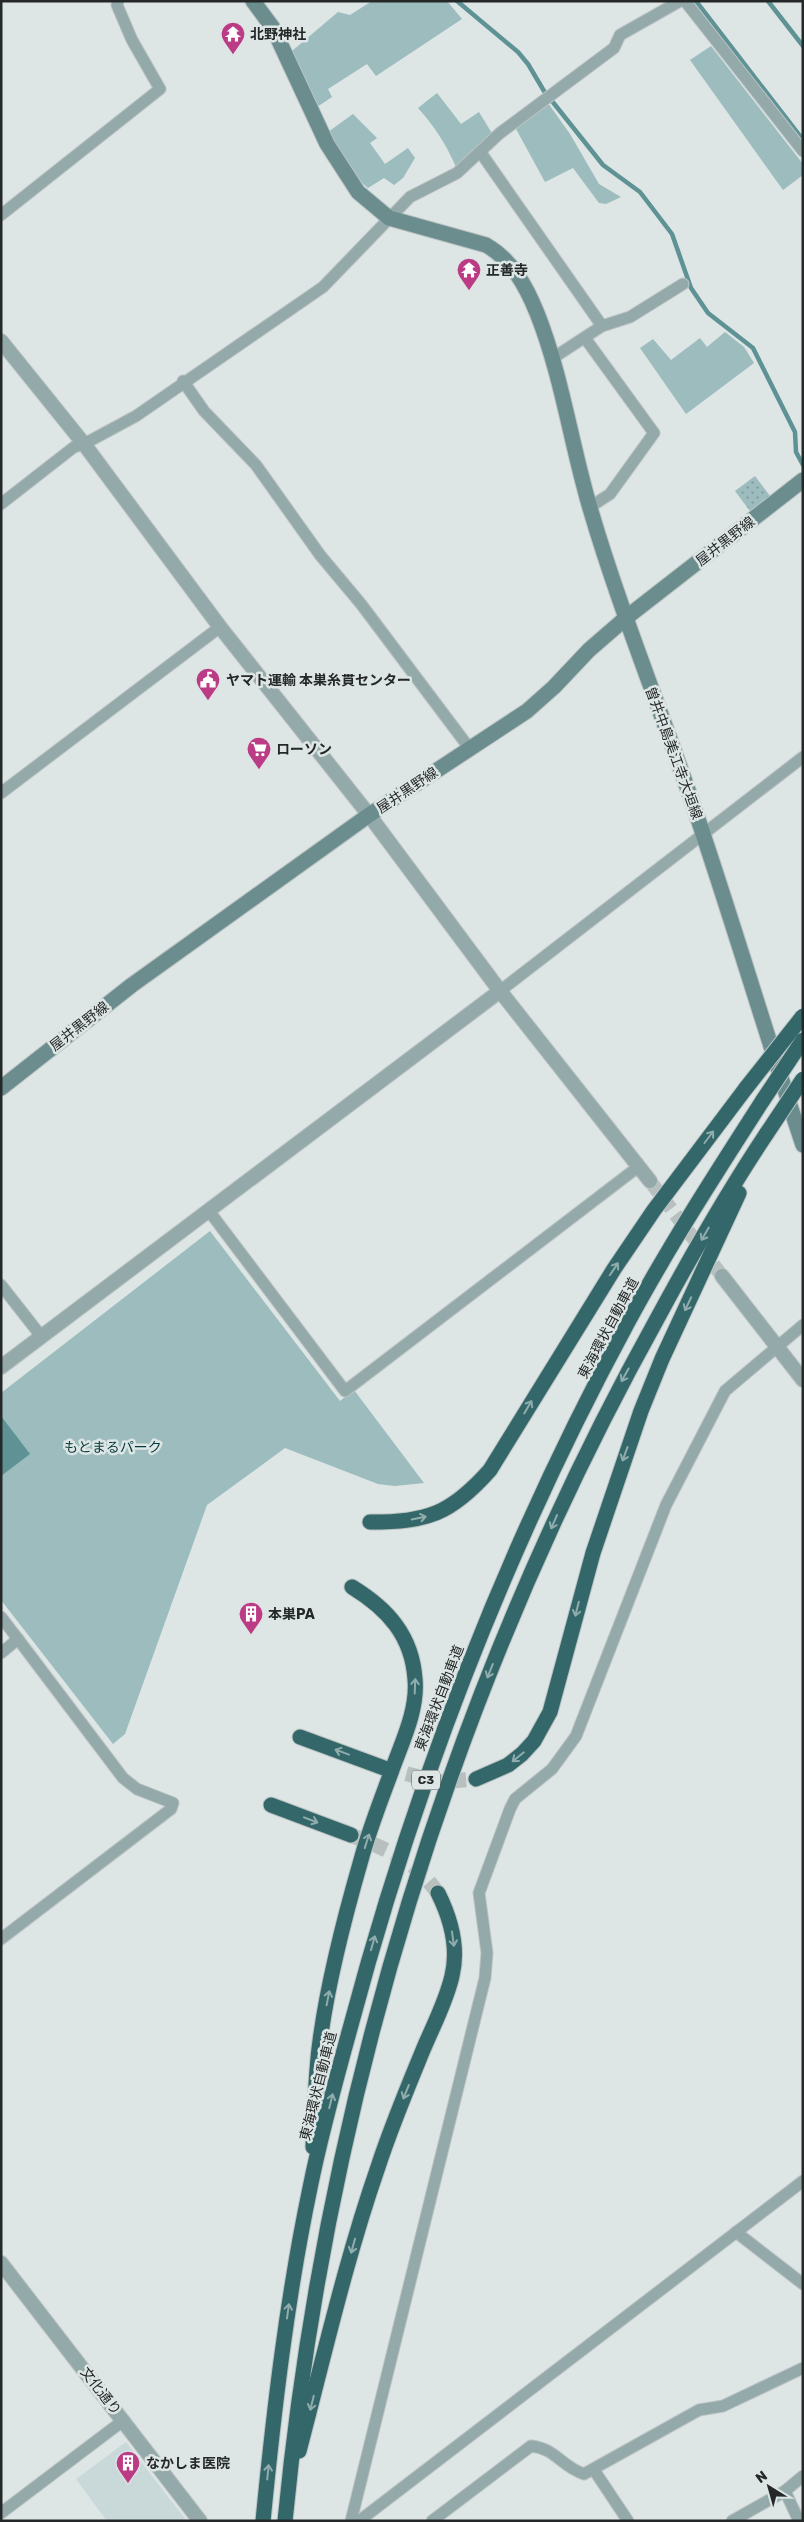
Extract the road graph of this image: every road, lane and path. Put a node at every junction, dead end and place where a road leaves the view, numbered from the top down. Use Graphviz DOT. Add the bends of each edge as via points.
graph roads {
  1 [pos="118,1"];
  2 [pos="253,1"];
  3 [pos="680,1"];
  4 [pos="685,1"];
  5 [pos="803,151"];
  6 [pos="481,152"];
  7 [pos="1,215"];
  8 [pos="389,218"];
  9 [pos="683,284"];
  10 [pos="602,326"];
  11 [pos="585,338"];
  12 [pos="1,341"];
  13 [pos="553,358"];
  14 [pos="183,381"];
  15 [pos="84,444"];
  16 [pos="803,480"];
  17 [pos="1,504"];
  18 [pos="590,507"];
  19 [pos="627,617"];
  20 [pos="220,627"];
  21 [pos="470,749"];
  22 [pos="803,757"];
  23 [pos="1,793"];
  24 [pos="369,815"];
  25 [pos="704,836"];
  26 [pos="500,991"];
  27 [pos="803,1016"];
  28 [pos="803,1040"];
  29 [pos="803,1079"];
  30 [pos="1,1088"];
  31 [pos="767,1133"];
  32 [pos="803,1145"];
  33 [pos="638,1167"];
  34 [pos="650,1182"];
  35 [pos="209,1211"];
  36 [pos="722,1276"];
  37 [pos="1,1285"];
  38 [pos="803,1325"];
  39 [pos="41,1336"];
  40 [pos="776,1346"];
  41 [pos="1,1367"];
  42 [pos="803,1380"];
  43 [pos="370,1522"];
  44 [pos="352,1587"];
  45 [pos="1,1617"];
  46 [pos="18,1639"];
  47 [pos="1,1653"];
  48 [pos="300,1737"];
  49 [pos="384,1768"];
  50 [pos="476,1779"];
  51 [pos="271,1805"];
  52 [pos="351,1835"];
  53 [pos="438,1893"];
  54 [pos="1,1939"];
  55 [pos="803,2181"];
  56 [pos="310,2186"];
  57 [pos="736,2232"];
  58 [pos="1,2262"];
  59 [pos="803,2284"];
  60 [pos="803,2368"];
  61 [pos="124,2420"];
  62 [pos="594,2470"];
  63 [pos="803,2476"];
  64 [pos="785,2491"];
  65 [pos="287,2499"];
  66 [pos="1,2513"];
  67 [pos="200,2521"];
  68 [pos="263,2521"];
  69 [pos="285,2521"];
  70 [pos="351,2521"];
  71 [pos="359,2521"];
  72 [pos="432,2521"];
  73 [pos="628,2521"];
  74 [pos="732,2521"];
  75 [pos="799,2521"];
  1 -- 7 [label="street" via="132,40 160,89"];
  2 -- 8 [label="main road" via="277,35 346,175 358,192"];
  3 -- 6 [label="street" via="620,35 614,48 500,133"];
  4 -- 5 [label="street"];
  6 -- 8 [label="street" via="457,173 410,197"];
  6 -- 10 [label="street"];
  8 -- 13 [label="main road, 曽井中島美江寺大垣線" via="486,245 498,252 516,272 526,291"];
  8 -- 14 [label="street" via="323,287"];
  9 -- 10 [label="street" via="630,316"];
  10 -- 11 [label="street"];
  11 -- 13 [label="street"];
  11 -- 18 [label="street" via="654,433 610,494"];
  12 -- 15 [label="street"];
  13 -- 18 [label="main road, 曽井中島美江寺大垣線"];
  14 -- 15 [label="street" via="136,416"];
  14 -- 21 [label="street" via="204,411 256,465 320,555"];
  15 -- 17 [label="street" via="74,447"];
  15 -- 20 [label="street"];
  16 -- 19 [label="main road, 屋井黒野線"];
  18 -- 19 [label="main road, 曽井中島美江寺大垣線"];
  19 -- 21 [label="main road, 屋井黒野線" via="542,698"];
  19 -- 25 [label="main road, 曽井中島美江寺大垣線"];
  20 -- 23 [label="street"];
  20 -- 24 [label="street"];
  21 -- 24 [label="main road, 屋井黒野線"];
  22 -- 25 [label="street"];
  24 -- 26 [label="street"];
  24 -- 30 [label="main road, 屋井黒野線" via="132,985"];
  25 -- 26 [label="street"];
  25 -- 32 [label="main road, 曽井中島美江寺大垣線"];
  26 -- 33 [label="street"];
  26 -- 35 [label="street"];
  43 -- 27 [label="highway, one-way, bridge" via="413,1520 435,1515 455,1504 490,1470 654,1210"];
  56 -- 28 [label="highway, 東海環状自動車道 / C3, one-way, bridge" via="373,1942 456,1695 509,1566 564,1446 628,1321 686,1221"];
  29 -- 31 [label="highway, C3, bridge"];
  31 -- 50 [label="highway, one-way" via="641,1411 593,1553 550,1712 538,1735 522,1754 508,1765"];
  31 -- 65 [label="highway, C3, one-way" via="675,1284 614,1396 563,1502 472,1715 430,1835 358,2085 312,2319 295,2419"];
  33 -- 34 [label="street"];
  33 -- 35 [label="street" via="345,1391"];
  35 -- 39 [label="street"];
  36 -- 40 [label="street"];
  37 -- 39 [label="street"];
  38 -- 40 [label="street"];
  39 -- 41 [label="street"];
  40 -- 42 [label="street"];
  40 -- 70 [label="street" via="725,1391 666,1505 576,1736 552,1769 515,1799 479,1893 487,1953 485,1978"];
  56 -- 44 [label="highway, one-way" via="320,2041 334,1970 361,1857 406,1732 414,1705 416,1681 407,1640 397,1624 384,1609"];
  45 -- 46 [label="street"];
  46 -- 47 [label="street"];
  46 -- 54 [label="street" via="123,1778 137,1789 173,1803 171,1810"];
  49 -- 48 [label="highway, one-way"];
  51 -- 52 [label="highway, one-way"];
  53 -- 65 [label="highway, one-way" via="452,1930 455,1952 452,1976 402,2101 362,2214"];
  55 -- 57 [label="street"];
  68 -- 56 [label="highway, 東海環状自動車道 / C3, one-way" via="275,2403"];
  57 -- 59 [label="street"];
  57 -- 71 [label="street"];
  58 -- 61 [label="street, 文化通り"];
  60 -- 62 [label="street" via="723,2406 699,2410"];
  61 -- 66 [label="street"];
  61 -- 67 [label="street, 文化通り"];
  62 -- 72 [label="street" via="584,2474 571,2470 546,2448 531,2446"];
  62 -- 73 [label="street"];
  63 -- 64 [label="street"];
  64 -- 74 [label="street"];
  64 -- 75 [label="street"];
  65 -- 69 [label="highway, C3"];
}
